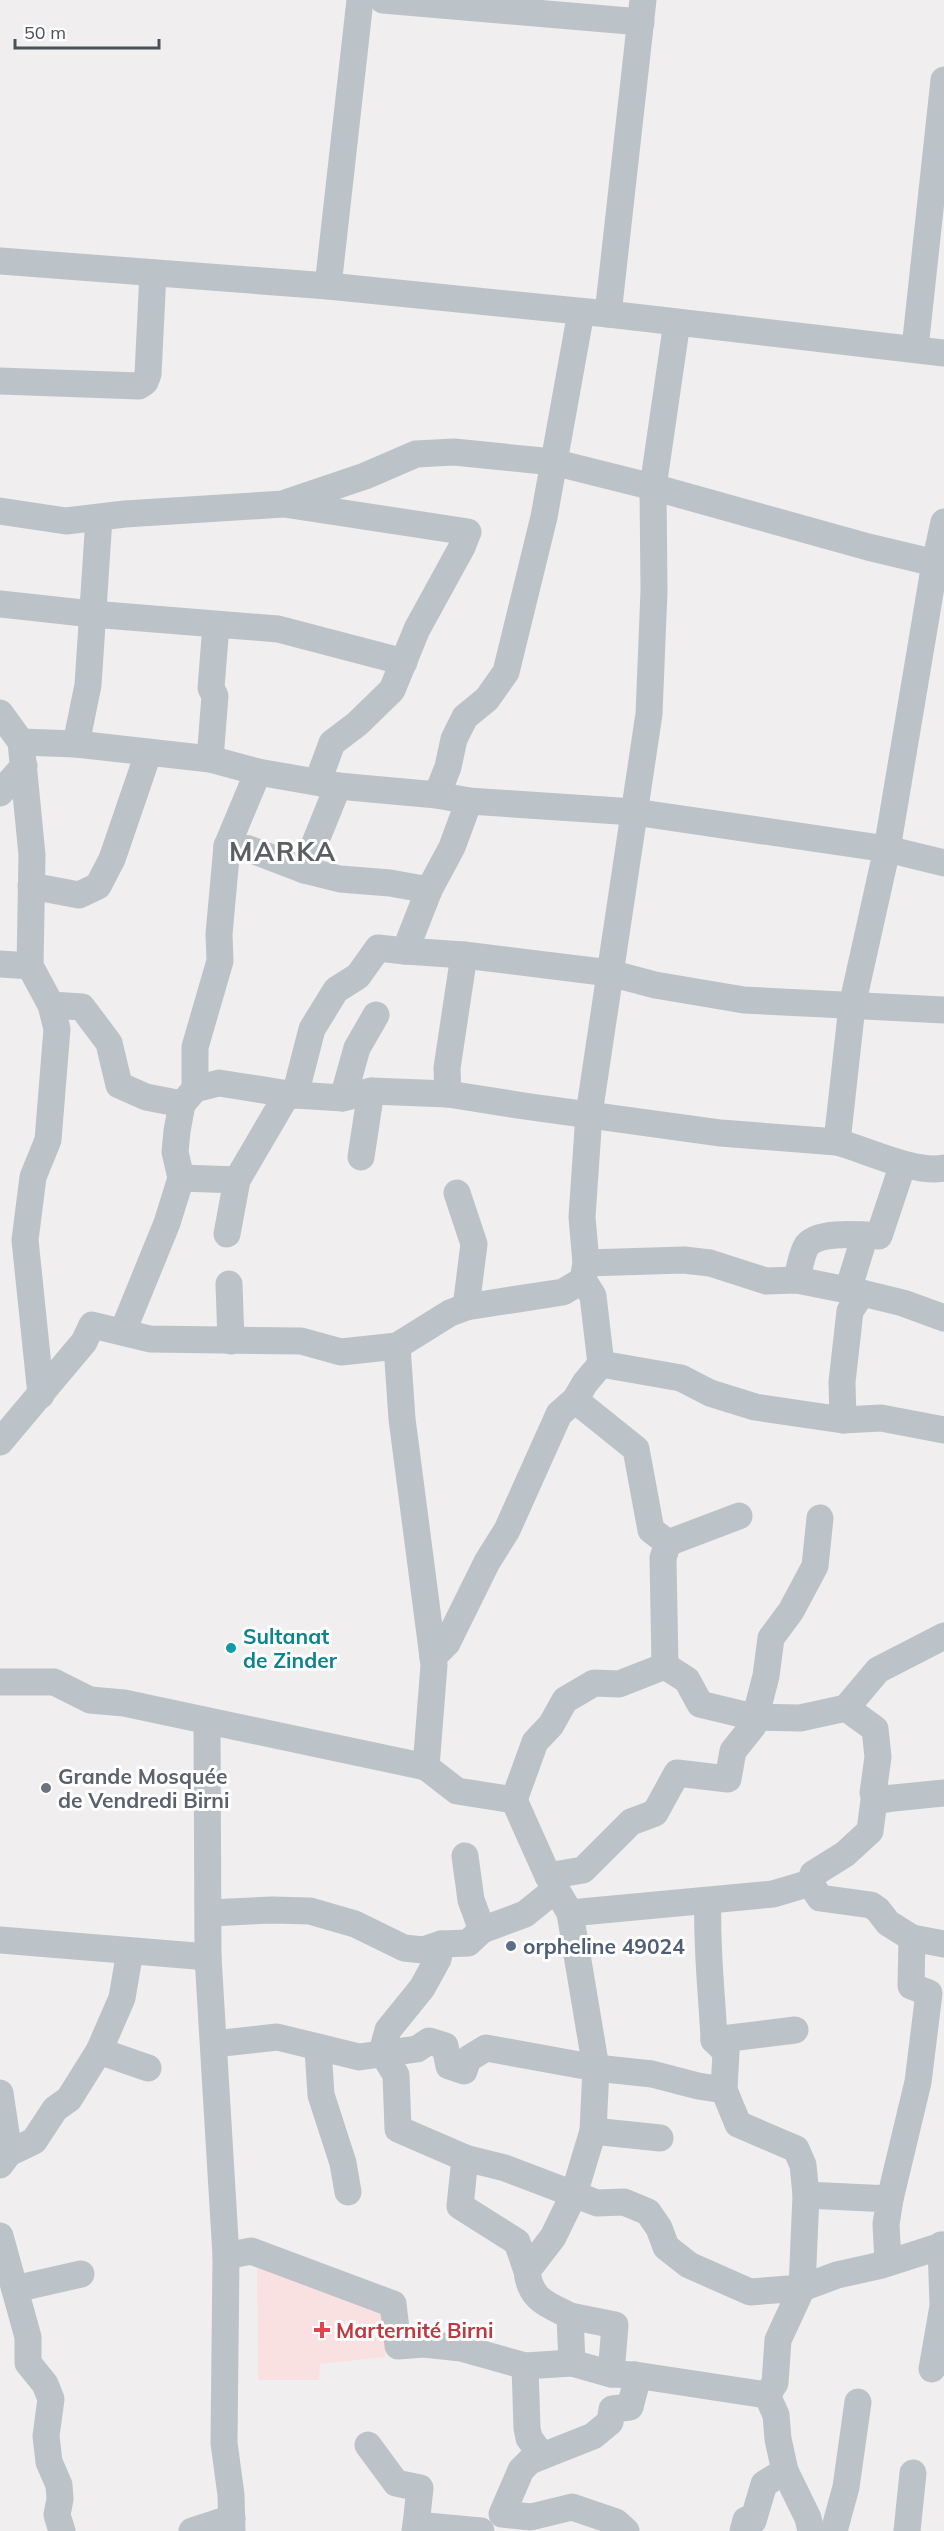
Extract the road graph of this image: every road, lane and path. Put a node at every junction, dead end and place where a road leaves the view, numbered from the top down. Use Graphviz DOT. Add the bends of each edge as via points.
graph roads {
  1 [pos="360,0"];
  2 [pos="383,0"];
  3 [pos="642,11"];
  4 [pos="944,80"];
  5 [pos="0,261"];
  6 [pos="153,273"];
  7 [pos="328,286"];
  8 [pos="581,312"];
  9 [pos="608,314"];
  10 [pos="677,322"];
  11 [pos="915,348"];
  12 [pos="944,353"];
  13 [pos="0,381"];
  14 [pos="553,462"];
  15 [pos="653,486"];
  16 [pos="284,504"];
  17 [pos="0,511"];
  18 [pos="99,518"];
  19 [pos="944,522"];
  20 [pos="935,563"];
  21 [pos="937,598"];
  22 [pos="0,604"];
  23 [pos="92,614"];
  24 [pos="216,625"];
  25 [pos="404,662"];
  26 [pos="11,733"];
  27 [pos="76,744"];
  28 [pos="148,754"];
  29 [pos="210,759"];
  30 [pos="258,772"];
  31 [pos="328,784"];
  32 [pos="0,793"];
  33 [pos="437,795"];
  34 [pos="469,801"];
  35 [pos="634,812"];
  36 [pos="227,846"];
  37 [pos="887,849"];
  38 [pos="944,863"];
  39 [pos="304,870"];
  40 [pos="31,886"];
  41 [pos="429,890"];
  42 [pos="405,951"];
  43 [pos="464,955"];
  44 [pos="0,964"];
  45 [pos="30,966"];
  46 [pos="610,973"];
  47 [pos="51,1005"];
  48 [pos="852,1006"];
  49 [pos="944,1010"];
  50 [pos="376,1015"];
  51 [pos="371,1091"];
  52 [pos="292,1094"];
  53 [pos="448,1094"];
  54 [pos="188,1096"];
  55 [pos="343,1098"];
  56 [pos="589,1114"];
  57 [pos="837,1142"];
  58 [pos="361,1156"];
  59 [pos="906,1165"];
  60 [pos="944,1168"];
  61 [pos="181,1178"];
  62 [pos="237,1180"];
  63 [pos="457,1193"];
  64 [pos="227,1233"];
  65 [pos="862,1235"];
  66 [pos="584,1271"];
  67 [pos="796,1280"];
  68 [pos="229,1284"];
  69 [pos="855,1291"];
  70 [pos="466,1307"];
  71 [pos="944,1318"];
  72 [pos="123,1331"];
  73 [pos="231,1341"];
  74 [pos="397,1346"];
  75 [pos="601,1364"];
  76 [pos="40,1395"];
  77 [pos="575,1401"];
  78 [pos="843,1420"];
  79 [pos="944,1430"];
  80 [pos="0,1442"];
  81 [pos="739,1516"];
  82 [pos="820,1518"];
  83 [pos="668,1543"];
  84 [pos="944,1635"];
  85 [pos="433,1657"];
  86 [pos="665,1666"];
  87 [pos="0,1682"];
  88 [pos="846,1708"];
  89 [pos="754,1717"];
  90 [pos="207,1722"];
  91 [pos="426,1767"];
  92 [pos="944,1793"];
  93 [pos="887,1799"];
  94 [pos="514,1800"];
  95 [pos="465,1856"];
  96 [pos="552,1883"];
  97 [pos="810,1883"];
  98 [pos="708,1901"];
  99 [pos="570,1912"];
  100 [pos="209,1914"];
  101 [pos="482,1930"];
  102 [pos="912,1938"];
  103 [pos="0,1940"];
  104 [pos="441,1944"];
  105 [pos="944,1944"];
  106 [pos="130,1951"];
  107 [pos="208,1957"];
  108 [pos="795,2030"];
  109 [pos="714,2040"];
  110 [pos="214,2044"];
  111 [pos="318,2049"];
  112 [pos="99,2051"];
  113 [pos="382,2052"];
  114 [pos="148,2068"];
  115 [pos="596,2068"];
  116 [pos="724,2090"];
  117 [pos="0,2093"];
  118 [pos="592,2131"];
  119 [pos="660,2138"];
  120 [pos="465,2158"];
  121 [pos="5,2159"];
  122 [pos="348,2192"];
  123 [pos="574,2194"];
  124 [pos="806,2195"];
  125 [pos="890,2199"];
  126 [pos="0,2236"];
  127 [pos="943,2245"];
  128 [pos="226,2256"];
  129 [pos="888,2262"];
  130 [pos="527,2271"];
  131 [pos="81,2274"];
  132 [pos="802,2288"];
  133 [pos="15,2289"];
  134 [pos="570,2316"];
  135 [pos="572,2362"];
  136 [pos="525,2366"];
  137 [pos="932,2368"];
  138 [pos="623,2374"];
  139 [pos="767,2395"];
  140 [pos="858,2402"];
  141 [pos="368,2445"];
  142 [pos="542,2457"];
  143 [pos="785,2471"];
  144 [pos="913,2473"];
  145 [pos="232,2524"];
  146 [pos="490,2525"];
  147 [pos="415,2528"];
  148 [pos="62,2531"];
  149 [pos="192,2531"];
  150 [pos="626,2531"];
  151 [pos="743,2531"];
  152 [pos="811,2531"];
  153 [pos="834,2531"];
  154 [pos="907,2531"];
  1 -- 7 [label="street"];
  2 -- 3 [label="street"];
  3 -- 9 [label="street"];
  4 -- 11 [label="street"];
  5 -- 6 [label="street"];
  6 -- 7 [label="street"];
  6 -- 13 [label="street" via="145,382 139,386"];
  7 -- 8 [label="street"];
  8 -- 9 [label="street"];
  8 -- 14 [label="street"];
  9 -- 10 [label="street"];
  10 -- 11 [label="street"];
  10 -- 15 [label="street"];
  11 -- 12 [label="street"];
  14 -- 15 [label="street"];
  14 -- 16 [label="street" via="454,452 416,454"];
  14 -- 33 [label="street" via="544,517 506,672 487,699 465,717"];
  15 -- 20 [label="street"];
  15 -- 35 [label="street" via="649,714"];
  16 -- 18 [label="street"];
  16 -- 25 [label="street" via="468,531 417,628"];
  17 -- 18 [label="street" via="66,521"];
  18 -- 23 [label="street"];
  19 -- 20 [label="street"];
  20 -- 21 [label="street"];
  21 -- 37 [label="street"];
  22 -- 23 [label="street"];
  23 -- 24 [label="street"];
  23 -- 27 [label="street" via="88,685"];
  24 -- 25 [label="street" via="278,629"];
  24 -- 29 [label="street"];
  25 -- 31 [label="street" via="393,690 332,743"];
  26 -- 27 [label="street"];
  26 -- 32 [label="street"];
  26 -- 40 [label="street" via="32,855"];
  27 -- 28 [label="street"];
  28 -- 29 [label="street"];
  28 -- 40 [label="street" via="112,859 98,886 79,895"];
  29 -- 30 [label="street"];
  30 -- 31 [label="street"];
  30 -- 36 [label="street"];
  31 -- 33 [label="street"];
  31 -- 39 [label="street"];
  33 -- 34 [label="street"];
  34 -- 35 [label="street"];
  34 -- 41 [label="street" via="452,847"];
  35 -- 37 [label="street"];
  35 -- 46 [label="street"];
  36 -- 39 [label="street" via="249,849"];
  36 -- 54 [label="street" via="220,961 195,1047"];
  37 -- 38 [label="street"];
  37 -- 48 [label="street"];
  39 -- 41 [label="street" via="340,879"];
  40 -- 45 [label="street"];
  41 -- 42 [label="street"];
  42 -- 43 [label="street"];
  42 -- 52 [label="street" via="378,948 358,976 336,990 312,1029"];
  43 -- 46 [label="street"];
  43 -- 53 [label="street" via="447,1068"];
  44 -- 45 [label="street"];
  45 -- 47 [label="street"];
  46 -- 48 [label="street" via="744,1000"];
  46 -- 56 [label="street"];
  47 -- 54 [label="street" via="82,1007 110,1042 119,1085 146,1097"];
  47 -- 76 [label="street" via="57,1029 48,1140 33,1177 25,1240"];
  48 -- 49 [label="street"];
  48 -- 57 [label="street"];
  50 -- 55 [label="street" via="357,1048"];
  51 -- 53 [label="street"];
  51 -- 55 [label="street"];
  51 -- 58 [label="street"];
  52 -- 54 [label="street" via="219,1083"];
  52 -- 55 [label="street"];
  52 -- 62 [label="street"];
  53 -- 56 [label="street"];
  54 -- 61 [label="street" via="175,1152"];
  56 -- 57 [label="street" via="721,1133"];
  56 -- 66 [label="street" via="582,1217"];
  57 -- 59 [label="street"];
  59 -- 60 [label="street"];
  59 -- 65 [label="street" via="902,1167 879,1236"];
  61 -- 62 [label="street"];
  61 -- 72 [label="street"];
  62 -- 64 [label="street"];
  63 -- 70 [label="street" via="474,1244"];
  65 -- 67 [label="street" via="814,1239 806,1247"];
  65 -- 69 [label="street"];
  66 -- 67 [label="street" via="684,1260 710,1263 766,1281"];
  66 -- 70 [label="street" via="563,1292"];
  66 -- 75 [label="street" via="592,1296"];
  67 -- 69 [label="street"];
  68 -- 73 [label="street"];
  69 -- 71 [label="street"];
  69 -- 78 [label="street" via="843,1382"];
  70 -- 74 [label="street"];
  72 -- 73 [label="street" via="150,1339"];
  72 -- 76 [label="street" via="92,1325 84,1342"];
  73 -- 74 [label="street" via="301,1341 340,1352"];
  74 -- 85 [label="street" via="402,1419"];
  75 -- 77 [label="street"];
  75 -- 78 [label="street" via="681,1378 710,1394 755,1407"];
  76 -- 80 [label="street"];
  77 -- 83 [label="street" via="636,1449 651,1530"];
  77 -- 85 [label="street" via="559,1414 507,1530 447,1643"];
  78 -- 79 [label="street" via="881,1418"];
  81 -- 83 [label="street"];
  82 -- 89 [label="street" via="815,1566 771,1638 766,1676"];
  83 -- 86 [label="street" via="663,1558"];
  84 -- 88 [label="street" via="878,1670"];
  85 -- 91 [label="street"];
  86 -- 89 [label="street" via="687,1680 700,1704"];
  86 -- 94 [label="street" via="619,1684 594,1683 565,1700 551,1725 535,1742"];
  87 -- 90 [label="street" via="54,1682 90,1700 124,1703"];
  88 -- 89 [label="street" via="800,1718"];
  88 -- 93 [label="street" via="875,1729 878,1757 873,1793"];
  89 -- 96 [label="street" via="753,1726 733,1750 728,1779 676,1773 655,1813 631,1822 583,1870"];
  90 -- 91 [label="street"];
  90 -- 100 [label="street"];
  91 -- 94 [label="street" via="457,1791"];
  92 -- 93 [label="street"];
  93 -- 97 [label="street" via="874,1800 870,1831 845,1854 813,1874"];
  94 -- 96 [label="street"];
  95 -- 101 [label="street" via="471,1900"];
  96 -- 99 [label="street"];
  96 -- 101 [label="street" via="525,1914"];
  97 -- 98 [label="street" via="773,1894"];
  97 -- 102 [label="street" via="820,1898 871,1905 888,1923"];
  98 -- 99 [label="street"];
  98 -- 109 [label="street"];
  99 -- 115 [label="street"];
  100 -- 104 [label="street" via="310,1911 355,1924 404,1948 423,1950"];
  100 -- 107 [label="street"];
  101 -- 104 [label="street" via="468,1942"];
  102 -- 105 [label="street"];
  102 -- 125 [label="street" via="911,1986 929,1993 918,2082"];
  103 -- 106 [label="street"];
  104 -- 113 [label="street" via="438,1959 422,1988 388,2030"];
  106 -- 107 [label="street"];
  106 -- 112 [label="street" via="122,1998"];
  107 -- 110 [label="street"];
  108 -- 109 [label="street"];
  109 -- 116 [label="street" via="726,2052"];
  110 -- 111 [label="street" via="277,2037"];
  110 -- 128 [label="street"];
  111 -- 113 [label="street" via="359,2057"];
  111 -- 122 [label="street" via="321,2095"];
  112 -- 114 [label="street"];
  112 -- 121 [label="street" via="69,2099 56,2109 34,2141"];
  113 -- 115 [label="street" via="417,2049 429,2042 445,2046 449,2066 464,2070 468,2059 486,2048"];
  113 -- 120 [label="street" via="396,2074 398,2129"];
  115 -- 116 [label="street" via="652,2074"];
  115 -- 118 [label="street"];
  116 -- 124 [label="street" via="738,2124 796,2149 803,2165"];
  117 -- 121 [label="street"];
  118 -- 119 [label="street"];
  118 -- 123 [label="street"];
  120 -- 123 [label="street" via="505,2168"];
  120 -- 130 [label="street" via="460,2206 517,2242"];
  123 -- 130 [label="street" via="553,2237"];
  123 -- 132 [label="street" via="597,2203 624,2202 648,2212 666,2247 689,2265 750,2292"];
  124 -- 125 [label="street"];
  124 -- 132 [label="street"];
  125 -- 129 [label="street" via="886,2224"];
  126 -- 133 [label="street"];
  127 -- 129 [label="street"];
  127 -- 137 [label="street" via="943,2306"];
  128 -- 136 [label="street" via="251,2251 393,2304 398,2346 461,2348"];
  128 -- 145 [label="street" via="224,2443"];
  129 -- 132 [label="street"];
  130 -- 134 [label="street" via="537,2299"];
  131 -- 133 [label="street"];
  132 -- 139 [label="street" via="778,2340 775,2383"];
  133 -- 148 [label="street" via="28,2337 28,2363 45,2384 51,2399 46,2436 49,2462 59,2485 57,2515"];
  134 -- 135 [label="street"];
  134 -- 138 [label="street" via="615,2325"];
  135 -- 136 [label="street"];
  135 -- 138 [label="street"];
  136 -- 142 [label="street" via="527,2428"];
  138 -- 139 [label="street"];
  138 -- 142 [label="street" via="635,2388 630,2407 612,2409 610,2422 593,2436"];
  139 -- 143 [label="street" via="776,2415"];
  140 -- 153 [label="street" via="846,2487"];
  141 -- 147 [label="street" via="396,2483 420,2488"];
  142 -- 146 [label="street" via="521,2470"];
  143 -- 151 [label="street" via="764,2484 753,2521 746,2520"];
  143 -- 152 [label="street"];
  144 -- 154 [label="street"];
  145 -- 149 [label="street"];
  146 -- 147 [label="street"];
  146 -- 150 [label="street" via="572,2507 616,2522"];
}
